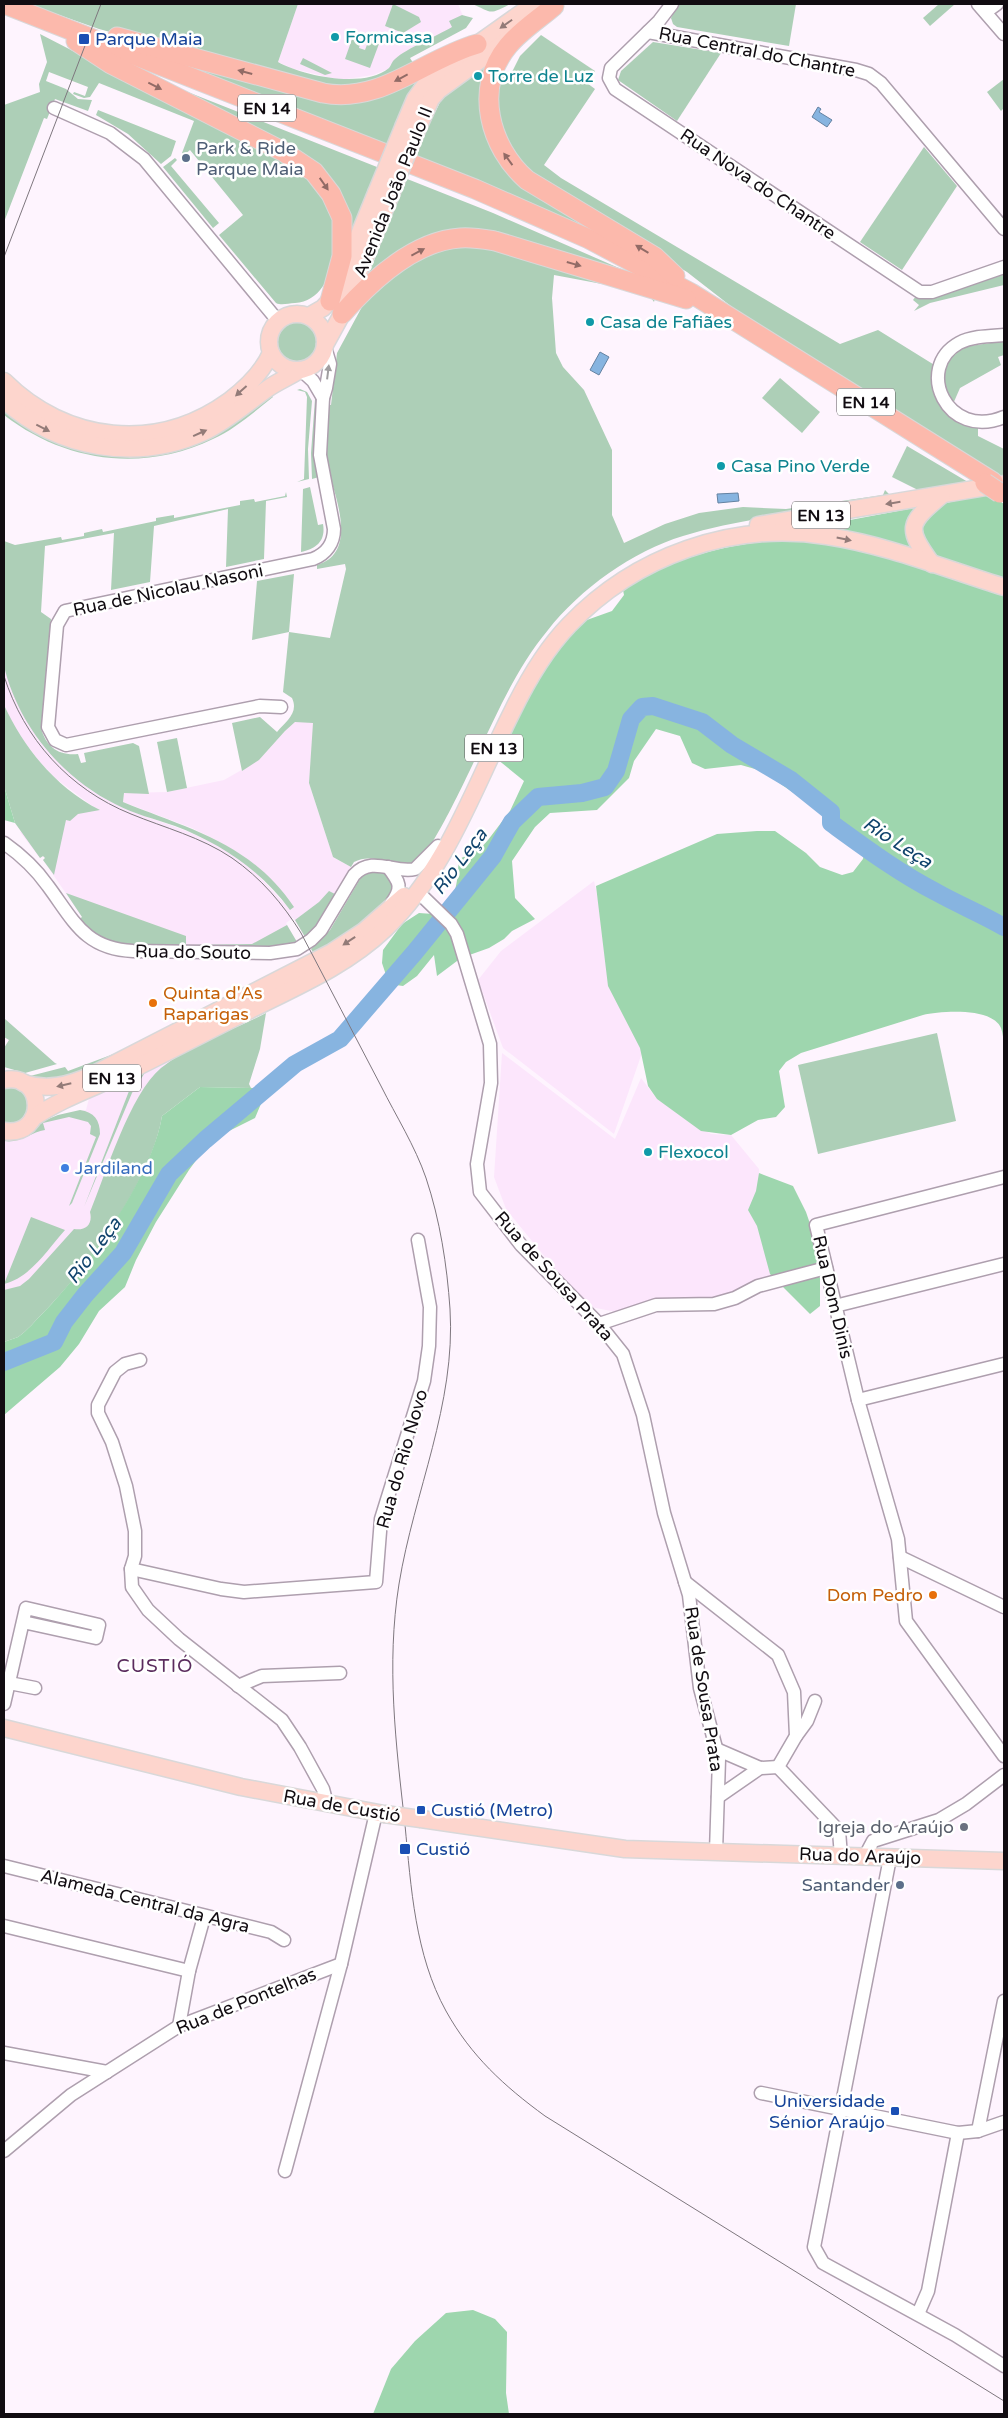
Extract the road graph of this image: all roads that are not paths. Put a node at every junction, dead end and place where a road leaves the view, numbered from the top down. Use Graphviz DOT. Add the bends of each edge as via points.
graph roads {
  1 [pos="4,4"];
  2 [pos="534,4"];
  3 [pos="672,4"];
  4 [pos="997,4"];
  5 [pos="555,5"];
  6 [pos="982,8"];
  7 [pos="4,10"];
  8 [pos="63,30"];
  9 [pos="648,32"];
  10 [pos="1004,34"];
  11 [pos="478,44"];
  12 [pos="54,108"];
  13 [pos="410,127"];
  14 [pos="1004,229"];
  15 [pos="1004,267"];
  16 [pos="694,298"];
  17 [pos="336,308"];
  18 [pos="309,316"];
  19 [pos="278,321"];
  20 [pos="1004,334"];
  21 [pos="325,346"];
  22 [pos="271,353"];
  23 [pos="300,370"];
  24 [pos="4,381"];
  25 [pos="322,398"];
  26 [pos="4,400"];
  27 [pos="1004,417"];
  28 [pos="998,487"];
  29 [pos="942,495"];
  30 [pos="932,564"];
  31 [pos="1004,587"];
  32 [pos="281,707"];
  33 [pos="4,843"];
  34 [pos="438,846"];
  35 [pos="388,867"];
  36 [pos="418,892"];
  37 [pos="387,910"];
  38 [pos="4,1080"];
  39 [pos="23,1083"];
  40 [pos="33,1118"];
  41 [pos="4,1131"];
  42 [pos="1004,1177"];
  43 [pos="418,1240"];
  44 [pos="1004,1264"];
  45 [pos="826,1268"];
  46 [pos="835,1306"];
  47 [pos="599,1324"];
  48 [pos="140,1360"];
  49 [pos="1004,1364"];
  50 [pos="858,1400"];
  51 [pos="900,1557"];
  52 [pos="131,1569"];
  53 [pos="685,1582"];
  54 [pos="1003,1604"];
  55 [pos="23,1622"];
  56 [pos="340,1673"];
  57 [pos="6,1682"];
  58 [pos="238,1686"];
  59 [pos="35,1688"];
  60 [pos="815,1701"];
  61 [pos="4,1704"];
  62 [pos="4,1728"];
  63 [pos="796,1736"];
  64 [pos="716,1749"];
  65 [pos="1004,1756"];
  66 [pos="778,1767"];
  67 [pos="760,1768"];
  68 [pos="1004,1775"];
  69 [pos="718,1797"];
  70 [pos="327,1804"];
  71 [pos="380,1813"];
  72 [pos="716,1852"];
  73 [pos="841,1856"];
  74 [pos="865,1856"];
  75 [pos="890,1858"];
  76 [pos="1004,1861"];
  77 [pos="4,1866"];
  78 [pos="204,1917"];
  79 [pos="4,1929"];
  80 [pos="284,1940"];
  81 [pos="342,1964"];
  82 [pos="189,1971"];
  83 [pos="1004,2001"];
  84 [pos="179,2026"];
  85 [pos="4,2053"];
  86 [pos="107,2072"];
  87 [pos="761,2092"];
  88 [pos="841,2108"];
  89 [pos="1004,2122"];
  90 [pos="978,2131"];
  91 [pos="958,2133"];
  92 [pos="10,2142"];
  93 [pos="4,2151"];
  94 [pos="285,2171"];
  95 [pos="918,2314"];
  96 [pos="1004,2366"];
  1 -- 8 [label="highway, EN 14"];
  2 -- 11 [label="main road, Avenida João Paulo II, one-way"];
  3 -- 9 [label="street, Rua Nova do Chantre"];
  4 -- 6 [label="street"];
  5 -- 13 [label="main road, Avenida João Paulo II" via="446,82"];
  16 -- 5 [label="highway, one-way" via="655,257 528,180 512,164 498,142 492,129 489,105 498,63 513,41"];
  6 -- 10 [label="street"];
  7 -- 8 [label="highway, EN 14"];
  11 -- 8 [label="highway, one-way" via="437,59 381,89 343,96 78,27"];
  8 -- 16 [label="highway, EN 14" via="475,189 588,239"];
  8 -- 17 [label="highway, one-way" via="111,64 284,152 314,172 331,194 342,218 342,256"];
  9 -- 14 [label="street, Rua Central do Chantre" via="869,74"];
  9 -- 15 [label="street, Rua Nova do Chantre" via="611,68 609,78 613,87 916,290 932,292"];
  11 -- 13 [label="main road, Avenida João Paulo II" via="431,77 415,99"];
  12 -- 19 [label="street" via="110,133 144,159"];
  13 -- 17 [label="main road, Avenida João Paulo II, bridge"];
  17 -- 16 [label="highway, one-way" via="425,248 475,237"];
  16 -- 28 [label="highway, EN 14"];
  17 -- 18 [label="main road"];
  17 -- 21 [label="main road, Avenida João Paulo II"];
  18 -- 19 [label="main road" via="295,314"];
  18 -- 21 [label="main road" via="321,328"];
  19 -- 22 [label="main road" via="269,336"];
  20 -- 27 [label="street" via="966,340 955,346 943,362 938,377 942,396 957,415 979,423"];
  21 -- 23 [label="main road" via="315,364"];
  25 -- 21 [label="street, Rua de Nicolau Nasoni, one-way" via="330,364"];
  22 -- 23 [label="main road" via="280,365"];
  22 -- 24 [label="main road, one-way" via="261,371 221,407 186,425 144,434 108,434 67,424 34,407"];
  23 -- 25 [label="street" via="313,380"];
  26 -- 23 [label="main road, one-way" via="40,427 76,441 113,448 149,447 170,444 204,432"];
  25 -- 32 [label="street, Rua de Nicolau Nasoni" via="320,455 334,529 328,549 313,559 65,611 58,625 48,727 55,740 66,745 260,706"];
  28 -- 29 [label="main road, EN 13"];
  29 -- 30 [label="main road, EN 13" via="918,514 914,524 916,543"];
  29 -- 34 [label="main road, EN 13, one-way" via="708,535 656,553 618,574 566,617 532,659"];
  30 -- 31 [label="main road, EN 13"];
  36 -- 30 [label="main road, EN 13, one-way" via="445,851 512,712 544,656 582,612 632,575 668,556 702,544 780,532 838,538"];
  33 -- 35 [label="street, Rua do Souto" via="37,872 84,934 102,946 124,951 270,953 297,949 321,930 356,873 372,865"];
  34 -- 35 [label="street, Rua do Souto" via="415,869"];
  34 -- 37 [label="main road, EN 13" via="413,884"];
  35 -- 37 [label="street" via="400,891"];
  36 -- 40 [label="main road, EN 13" via="384,929 338,965"];
  36 -- 47 [label="street, Rua de Sousa Prata" via="451,924 460,943 490,1044 491,1083 477,1164 480,1192 521,1245"];
  37 -- 39 [label="main road, EN 13, one-way" via="332,952 92,1076 55,1087"];
  38 -- 39 [label="main road, EN 13"];
  39 -- 40 [label="main road" via="36,1098"];
  40 -- 41 [label="main road, EN 13" via="22,1129"];
  42 -- 45 [label="street, Rua Dom Dinis" via="816,1225"];
  43 -- 52 [label="street, Rua do Rio Novo" via="430,1307 429,1346 424,1381 381,1519 376,1582 244,1592"];
  44 -- 46 [label="street"];
  45 -- 46 [label="street, Rua Dom Dinis"];
  45 -- 47 [label="street" via="758,1286 714,1304 656,1304"];
  46 -- 50 [label="street, Rua Dom Dinis"];
  47 -- 53 [label="street, Rua de Sousa Prata" via="623,1354 643,1415 664,1513"];
  48 -- 52 [label="street" via="124,1364 115,1372 98,1405 98,1413 112,1442 126,1486 134,1522 135,1556"];
  49 -- 50 [label="street"];
  50 -- 51 [label="street, Rua Dom Dinis" via="898,1538"];
  51 -- 54 [label="street"];
  51 -- 65 [label="street, Rua Dom Dinis" via="906,1621"];
  52 -- 58 [label="street" via="132,1587 148,1610"];
  53 -- 63 [label="street" via="778,1655 794,1692"];
  53 -- 64 [label="street, Rua de Sousa Prata" via="700,1688"];
  55 -- 55 [label="street" via="26,1608 99,1625 96,1638"];
  55 -- 57 [label="street"];
  56 -- 58 [label="street" via="262,1676"];
  57 -- 59 [label="street"];
  57 -- 61 [label="street"];
  58 -- 70 [label="street" via="282,1720 322,1789"];
  60 -- 63 [label="street" via="807,1721"];
  62 -- 70 [label="main road, Rua de Custió" via="242,1787"];
  63 -- 66 [label="street"];
  64 -- 67 [label="street"];
  64 -- 69 [label="street, Rua de Sousa Prata" via="719,1759"];
  66 -- 67 [label="street"];
  66 -- 73 [label="street" via="839,1831"];
  67 -- 69 [label="street"];
  68 -- 74 [label="street" via="939,1820 873,1841"];
  69 -- 72 [label="street, Rua de Sousa Prata"];
  70 -- 71 [label="main road, Rua de Custió"];
  71 -- 72 [label="main road, Rua de Custió, bridge" via="584,1845"];
  71 -- 81 [label="street"];
  72 -- 73 [label="main road, Rua do Araújo"];
  73 -- 74 [label="main road, Rua do Araújo"];
  74 -- 75 [label="main road, Rua do Araújo"];
  75 -- 76 [label="main road, Rua do Araújo"];
  75 -- 88 [label="street"];
  77 -- 78 [label="street, Alameda Central da Agra"];
  78 -- 80 [label="street, Alameda Central da Agra" via="271,1932"];
  78 -- 82 [label="street"];
  79 -- 82 [label="street"];
  81 -- 84 [label="street, Rua de Pontelhas"];
  81 -- 94 [label="street"];
  82 -- 84 [label="street"];
  83 -- 90 [label="street"];
  84 -- 86 [label="street, Rua de Pontelhas"];
  85 -- 86 [label="street"];
  86 -- 92 [label="street, Rua de Pontelhas"];
  87 -- 88 [label="street"];
  88 -- 91 [label="street"];
  88 -- 95 [label="street" via="814,2247 817,2256 823,2263"];
  89 -- 90 [label="street"];
  90 -- 91 [label="street"];
  91 -- 95 [label="street" via="928,2292"];
  92 -- 93 [label="street, Rua de Pontelhas"];
  95 -- 96 [label="street"];
}
